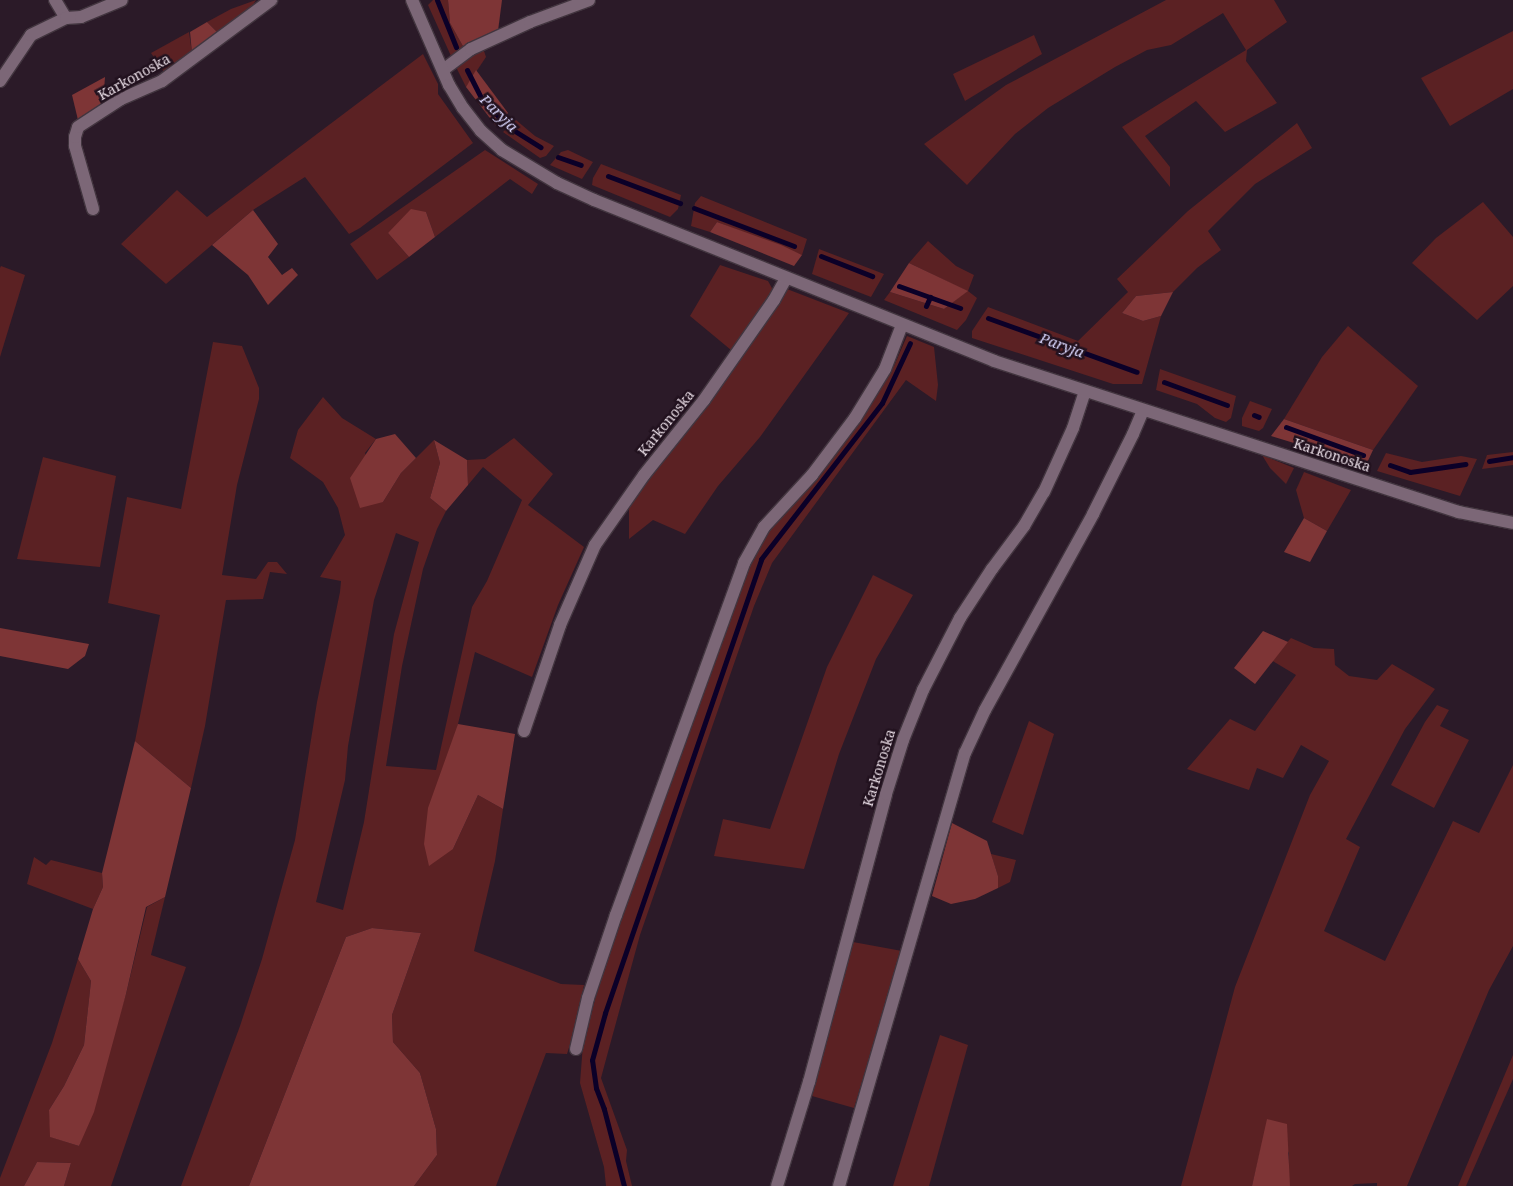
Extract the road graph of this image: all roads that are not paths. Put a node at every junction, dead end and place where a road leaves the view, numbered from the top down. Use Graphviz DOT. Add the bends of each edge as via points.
graph roads {
  1 [pos="55,0"];
  2 [pos="122,0"];
  3 [pos="270,0"];
  4 [pos="412,0"];
  5 [pos="590,0"];
  6 [pos="66,18"];
  7 [pos="442,70"];
  8 [pos="0,81"];
  9 [pos="93,209"];
  10 [pos="786,278"];
  11 [pos="902,325"];
  12 [pos="1085,391"];
  13 [pos="1143,410"];
  14 [pos="1513,523"];
  15 [pos="524,731"];
  16 [pos="576,1049"];
  17 [pos="777,1186"];
  18 [pos="839,1186"];
  1 -- 6 [label="street"];
  2 -- 6 [label="street" via="81,17"];
  3 -- 9 [label="street, Karkonoska" via="162,81 122,99 78,128 75,146"];
  4 -- 7 [label="street, Karkonoska"];
  5 -- 7 [label="street" via="530,22 471,49"];
  6 -- 8 [label="street" via="31,35"];
  7 -- 10 [label="street, Karkonoska" via="463,108 481,131 531,170 594,200"];
  10 -- 11 [label="street, Karkonoska"];
  10 -- 15 [label="street, Karkonoska" via="704,400 644,475 595,545 560,625"];
  11 -- 12 [label="street, Karkonoska" via="994,361"];
  11 -- 16 [label="street" via="885,369 855,418 812,475 764,528 744,563 616,915 588,998"];
  12 -- 13 [label="street, Karkonoska"];
  12 -- 17 [label="street, Karkonoska" via="1073,428 1044,492 960,618 923,690 903,740 809,1082"];
  13 -- 14 [label="street, Karkonoska" via="1459,512"];
  13 -- 18 [label="street" via="1093,514 990,702 966,753"];
}
